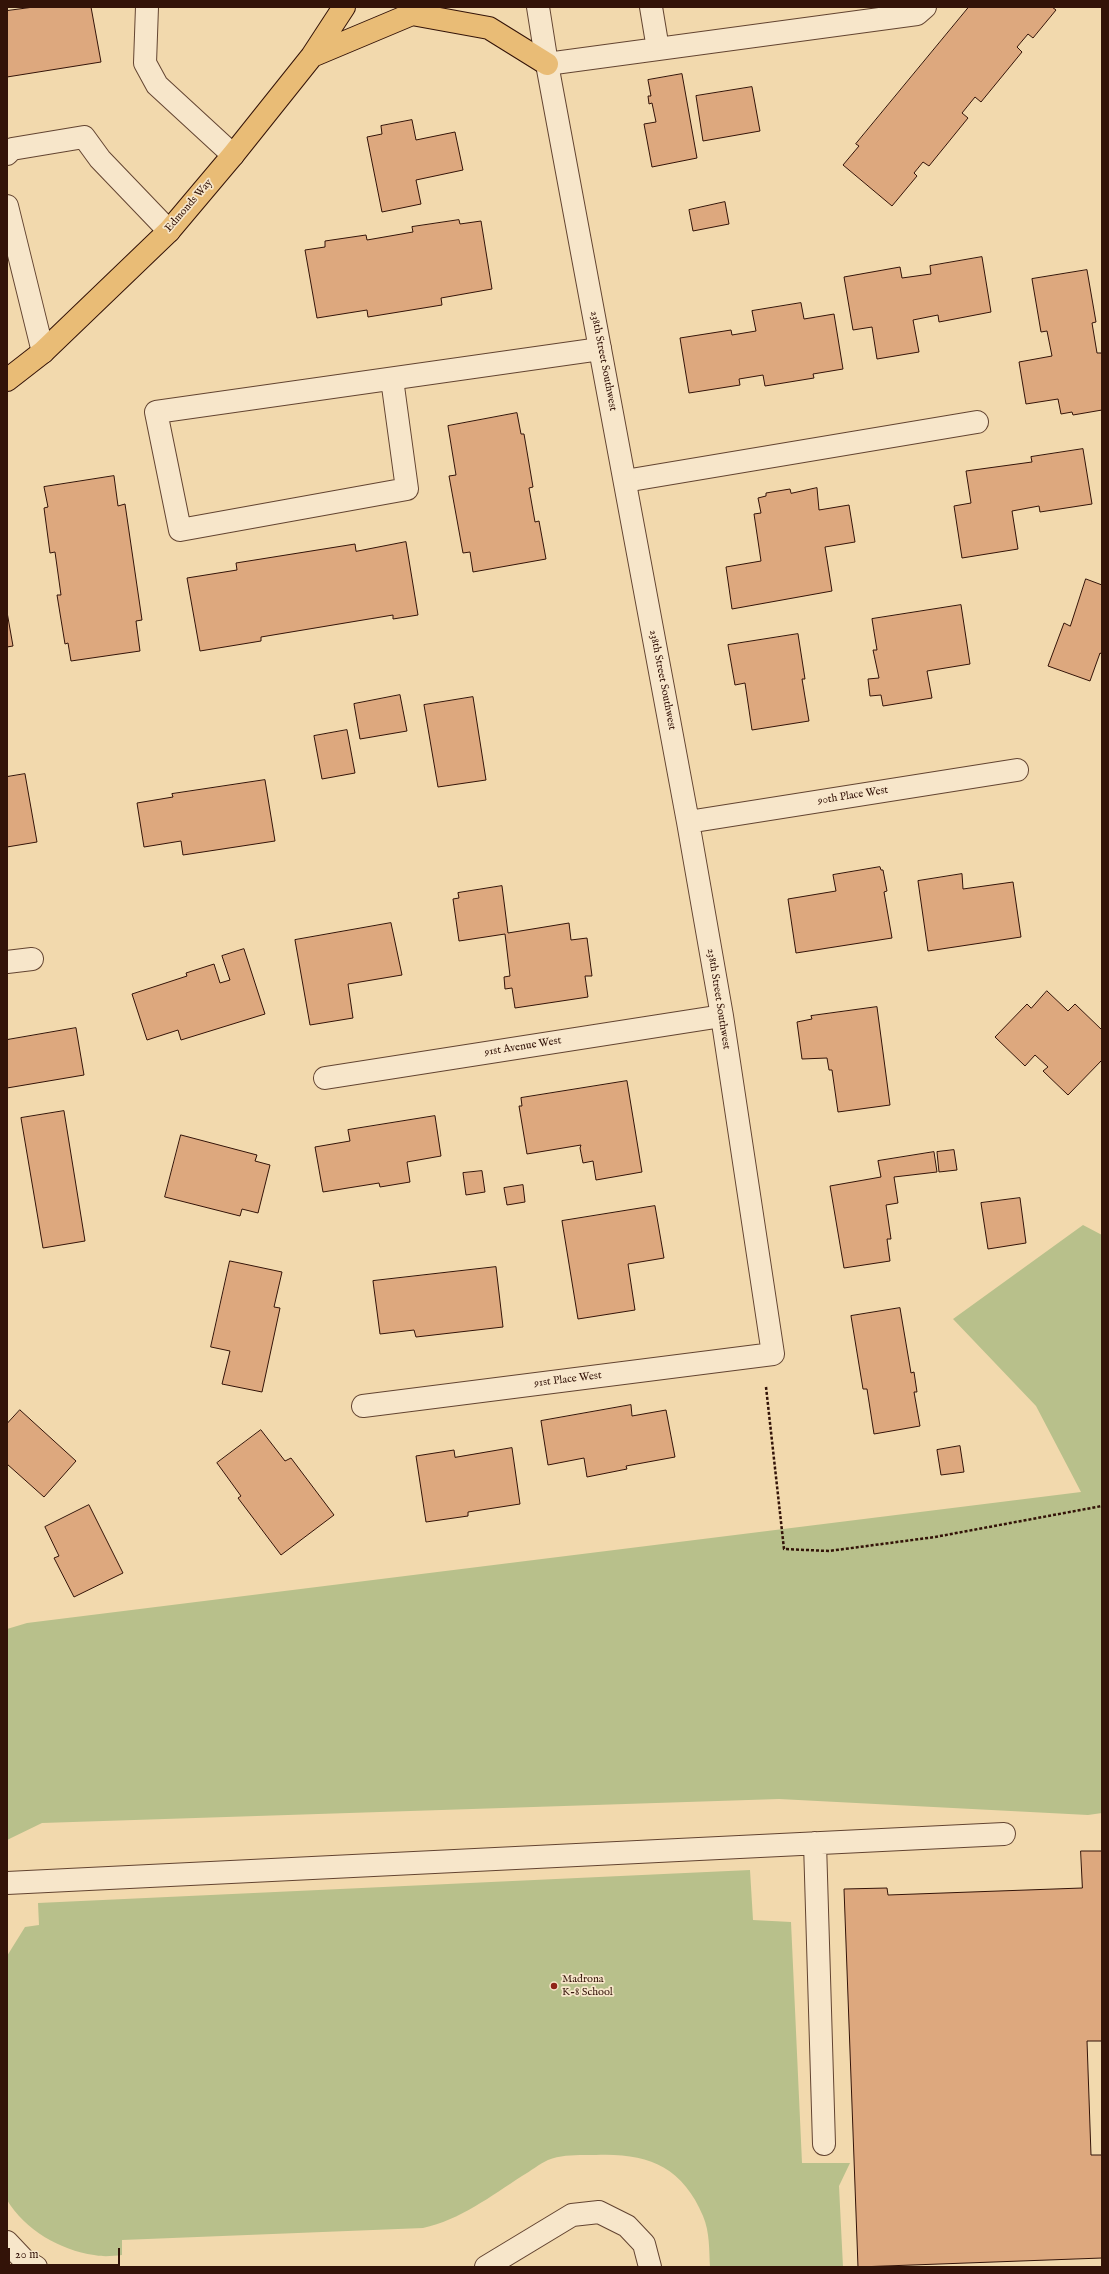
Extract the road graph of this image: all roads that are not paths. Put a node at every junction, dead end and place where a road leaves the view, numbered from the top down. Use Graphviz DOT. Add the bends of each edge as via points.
graph roads {
  1 [pos="147,7"];
  2 [pos="344,7"];
  3 [pos="538,7"];
  4 [pos="651,7"];
  5 [pos="925,7"];
  6 [pos="658,49"];
  7 [pos="312,56"];
  8 [pos="547,64"];
  9 [pos="7,154"];
  10 [pos="233,155"];
  11 [pos="7,206"];
  12 [pos="168,231"];
  13 [pos="600,349"];
  14 [pos="43,352"];
  15 [pos="392,379"];
  16 [pos="7,380"];
  17 [pos="977,422"];
  18 [pos="625,481"];
  19 [pos="1017,770"];
  20 [pos="688,822"];
  21 [pos="32,959"];
  22 [pos="7,962"];
  23 [pos="722,1016"];
  24 [pos="325,1078"];
  25 [pos="768,1355"];
  26 [pos="363,1406"];
  27 [pos="1004,1834"];
  28 [pos="815,1843"];
  29 [pos="7,1883"];
  30 [pos="824,2144"];
  31 [pos="7,2242"];
  32 [pos="36,2267"];
  33 [pos="486,2267"];
  34 [pos="650,2267"];
  1 -- 10 [label="street" via="145,63 157,85"];
  2 -- 7 [label="main road, Edmonds Way"];
  3 -- 8 [label="street, 238th Street Southwest"];
  4 -- 6 [label="street"];
  5 -- 6 [label="street" via="917,14"];
  6 -- 8 [label="street"];
  7 -- 8 [label="main road" via="412,14 490,28"];
  7 -- 10 [label="main road, Edmonds Way"];
  8 -- 13 [label="street, 238th Street Southwest"];
  9 -- 12 [label="street" via="12,149 84,137 100,159"];
  10 -- 12 [label="main road, Edmonds Way"];
  11 -- 14 [label="street"];
  12 -- 14 [label="main road, Edmonds Way"];
  13 -- 15 [label="street"];
  13 -- 18 [label="street, 238th Street Southwest"];
  14 -- 16 [label="main road, Edmonds Way"];
  15 -- 15 [label="street" via="156,412 180,530 407,489"];
  17 -- 18 [label="street"];
  18 -- 20 [label="street, 238th Street Southwest"];
  19 -- 20 [label="street, 90th Place West"];
  20 -- 23 [label="street, 238th Street Southwest"];
  21 -- 22 [label="street"];
  23 -- 24 [label="street, 91st Avenue West"];
  23 -- 25 [label="street, 238th Street Southwest"];
  25 -- 26 [label="street, 91st Place West"];
  27 -- 28 [label="street"];
  28 -- 29 [label="street"];
  28 -- 30 [label="street"];
  31 -- 32 [label="street" via="24,2260"];
  33 -- 34 [label="street" via="572,2215 599,2212 627,2226 644,2244"];
}
